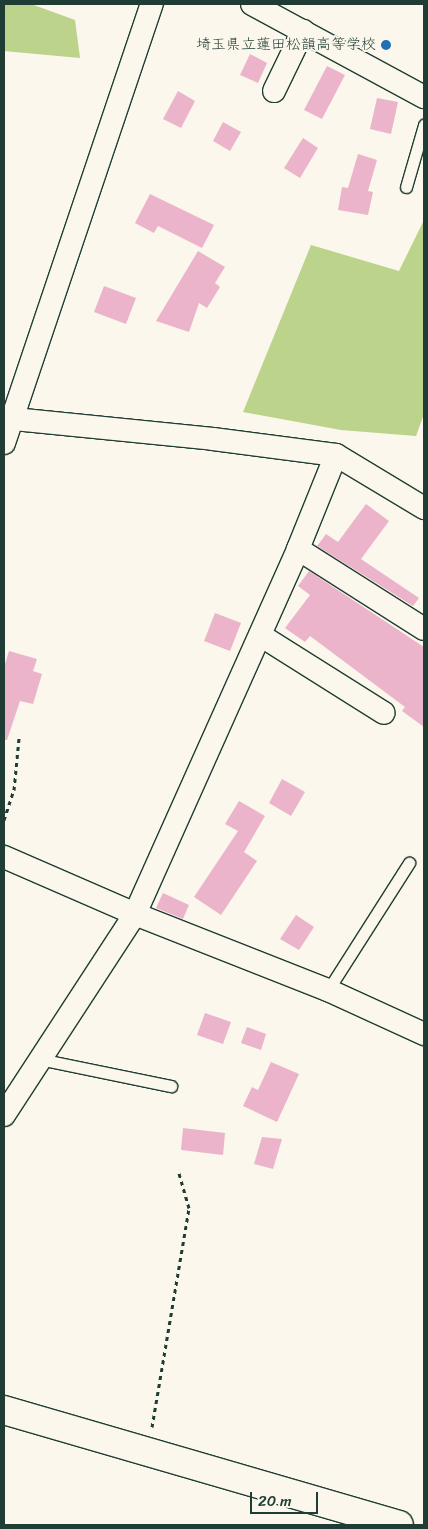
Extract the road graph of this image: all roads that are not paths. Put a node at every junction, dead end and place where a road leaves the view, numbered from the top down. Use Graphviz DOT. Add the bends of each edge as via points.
graph roads {
  1 [pos="152,4"];
  2 [pos="252,4"];
  3 [pos="303,31"];
  4 [pos="274,91"];
  5 [pos="424,97"];
  6 [pos="424,125"];
  7 [pos="406,187"];
  8 [pos="8,419"];
  9 [pos="4,443"];
  10 [pos="336,455"];
  11 [pos="424,508"];
  12 [pos="298,549"];
  13 [pos="424,629"];
  14 [pos="260,635"];
  15 [pos="384,713"];
  16 [pos="4,856"];
  17 [pos="409,864"];
  18 [pos="135,914"];
  19 [pos="328,990"];
  20 [pos="424,1034"];
  21 [pos="39,1059"];
  22 [pos="171,1086"];
  23 [pos="4,1115"];
  24 [pos="4,1410"];
  25 [pos="399,1525"];
  1 -- 8 [label="street"];
  2 -- 3 [label="street"];
  3 -- 4 [label="street"];
  3 -- 5 [label="street"];
  6 -- 7 [label="lane"];
  8 -- 9 [label="street"];
  8 -- 10 [label="street"];
  10 -- 11 [label="street"];
  10 -- 12 [label="street"];
  12 -- 13 [label="street"];
  12 -- 14 [label="street"];
  14 -- 15 [label="street"];
  14 -- 18 [label="street"];
  16 -- 18 [label="street"];
  17 -- 19 [label="lane"];
  18 -- 19 [label="street"];
  18 -- 21 [label="street"];
  19 -- 20 [label="street"];
  21 -- 22 [label="lane"];
  21 -- 23 [label="street"];
  24 -- 25 [label="street"];
}
